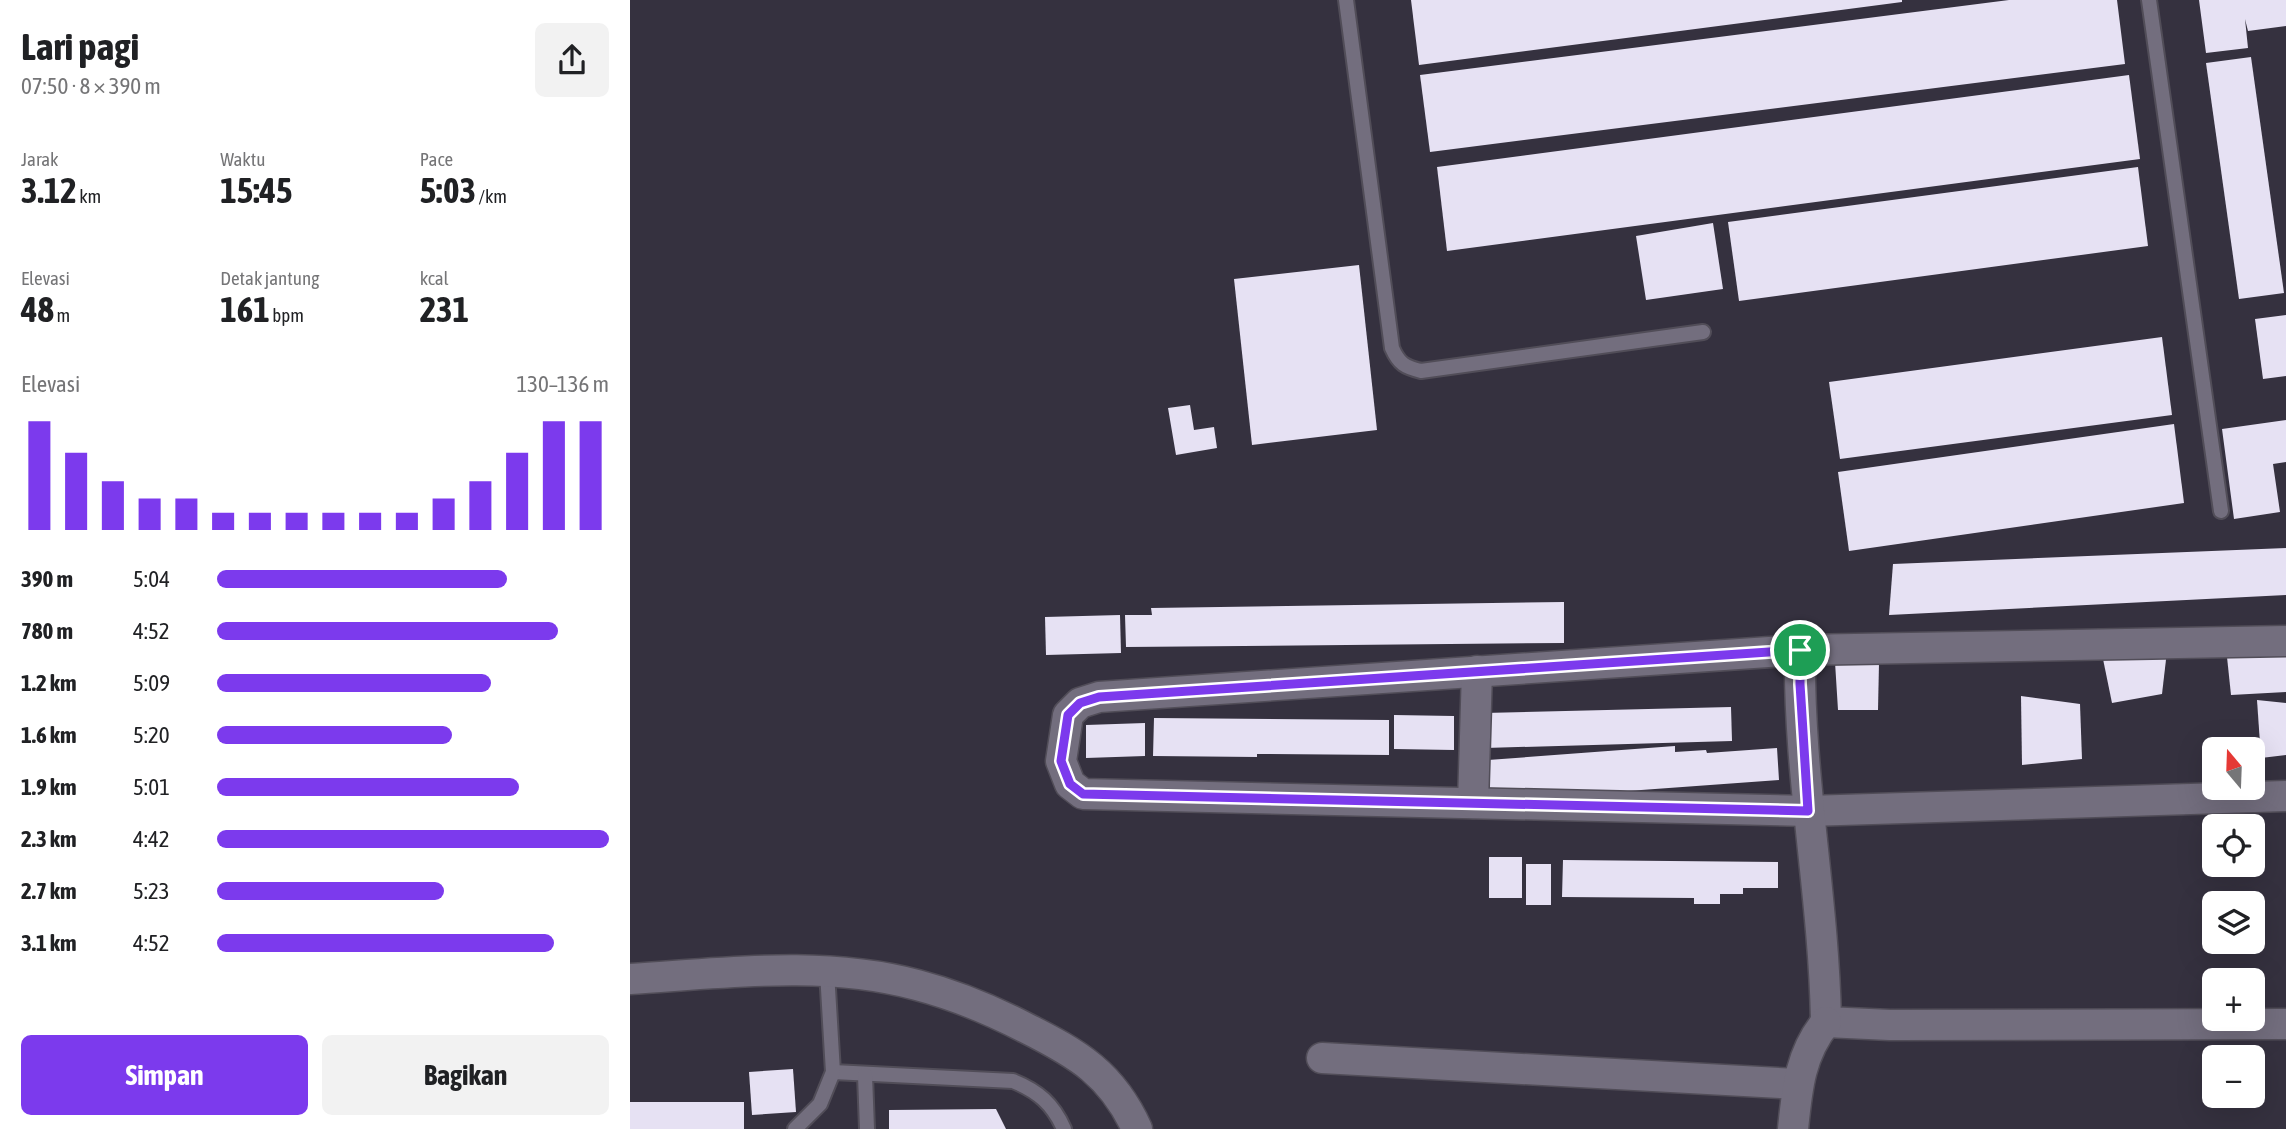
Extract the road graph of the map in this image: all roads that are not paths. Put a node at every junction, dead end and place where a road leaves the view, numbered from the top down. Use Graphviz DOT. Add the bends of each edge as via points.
graph roads {
  1 [pos="1346,0"];
  2 [pos="2149,0"];
  3 [pos="1703,332"];
  4 [pos="2221,511"];
  5 [pos="2286,641"];
  6 [pos="1800,650"];
  7 [pos="1477,671"];
  8 [pos="2286,796"];
  9 [pos="1473,803"];
  10 [pos="1808,811"];
  11 [pos="827,972"];
  12 [pos="630,979"];
  13 [pos="1826,1022"];
  14 [pos="2286,1024"];
  15 [pos="1322,1058"];
  16 [pos="832,1072"];
  17 [pos="865,1075"];
  18 [pos="1797,1084"];
  19 [pos="796,1129"];
  20 [pos="867,1129"];
  21 [pos="1064,1129"];
  22 [pos="1137,1129"];
  23 [pos="1793,1129"];
  1 -- 3 [label="lane" via="1392,348 1405,367 1421,371"];
  2 -- 4 [label="lane"];
  5 -- 6 [label="street"];
  6 -- 7 [label="street"];
  6 -- 10 [label="street"];
  7 -- 9 [label="street"];
  7 -- 9 [label="street" via="1099,697 1080,703 1068,715 1061,761 1070,784 1083,794"];
  8 -- 10 [label="street"];
  9 -- 10 [label="street"];
  10 -- 13 [label="street"];
  11 -- 12 [label="street" via="783,970"];
  11 -- 16 [label="lane"];
  11 -- 22 [label="street" via="915,984 944,993 985,1007 1066,1047 1104,1076"];
  13 -- 14 [label="street"];
  13 -- 18 [label="street" via="1805,1054"];
  15 -- 18 [label="street"];
  16 -- 17 [label="lane"];
  16 -- 19 [label="lane" via="820,1104"];
  17 -- 20 [label="lane"];
  17 -- 21 [label="lane" via="1013,1081 1034,1090 1058,1115"];
  18 -- 23 [label="street"];
}
